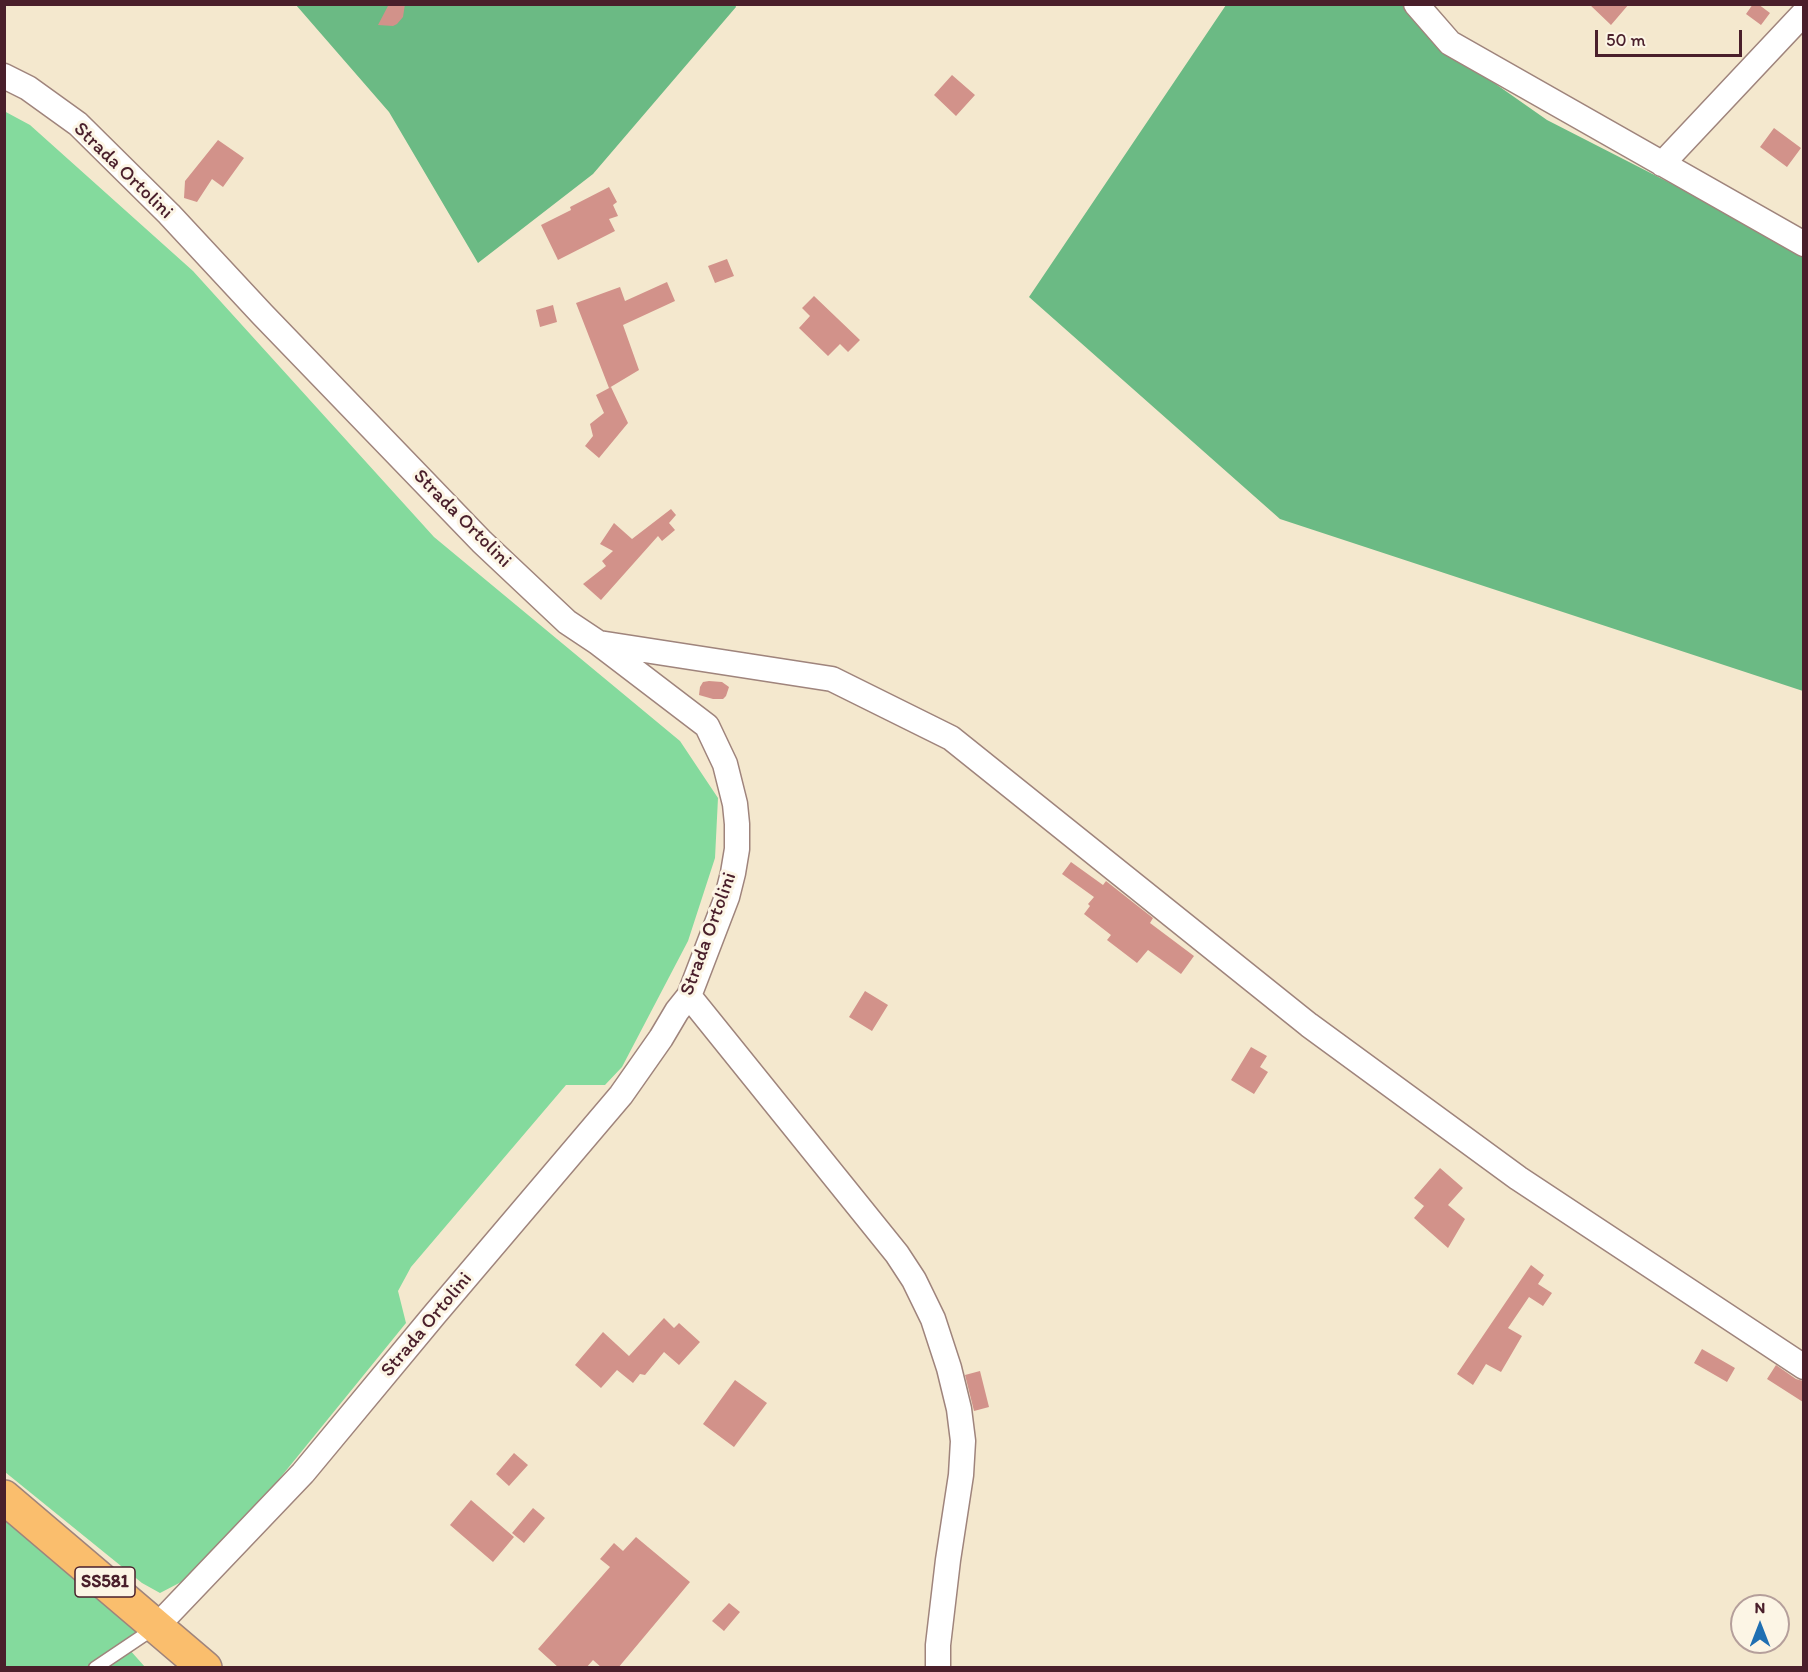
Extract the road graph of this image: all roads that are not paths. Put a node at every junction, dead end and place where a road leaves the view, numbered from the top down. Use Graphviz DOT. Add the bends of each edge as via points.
graph roads {
  1 [pos="1418,5"];
  2 [pos="1803,14"];
  3 [pos="4,76"];
  4 [pos="1662,164"];
  5 [pos="1803,244"];
  6 [pos="597,642"];
  7 [pos="689,996"];
  8 [pos="1803,1367"];
  9 [pos="4,1497"];
  10 [pos="157,1626"];
  11 [pos="94,1668"];
  12 [pos="205,1668"];
  13 [pos="938,1668"];
  1 -- 4 [label="street" via="1450,43"];
  2 -- 4 [label="street"];
  3 -- 6 [label="street, Strada Ortolini" via="78,124 482,542 567,622"];
  4 -- 5 [label="street"];
  6 -- 7 [label="street, Strada Ortolini" via="706,726 731,783 737,824 733,873"];
  6 -- 8 [label="street" via="832,679 951,738 1309,1026 1518,1178"];
  7 -- 10 [label="street, Strada Ortolini" via="621,1095 303,1473"];
  7 -- 13 [label="street" via="897,1254 915,1280 933,1319 957,1399 963,1441"];
  9 -- 10 [label="main road, SS581"];
  10 -- 11 [label="lane"];
  10 -- 12 [label="main road, SS581"];
}
